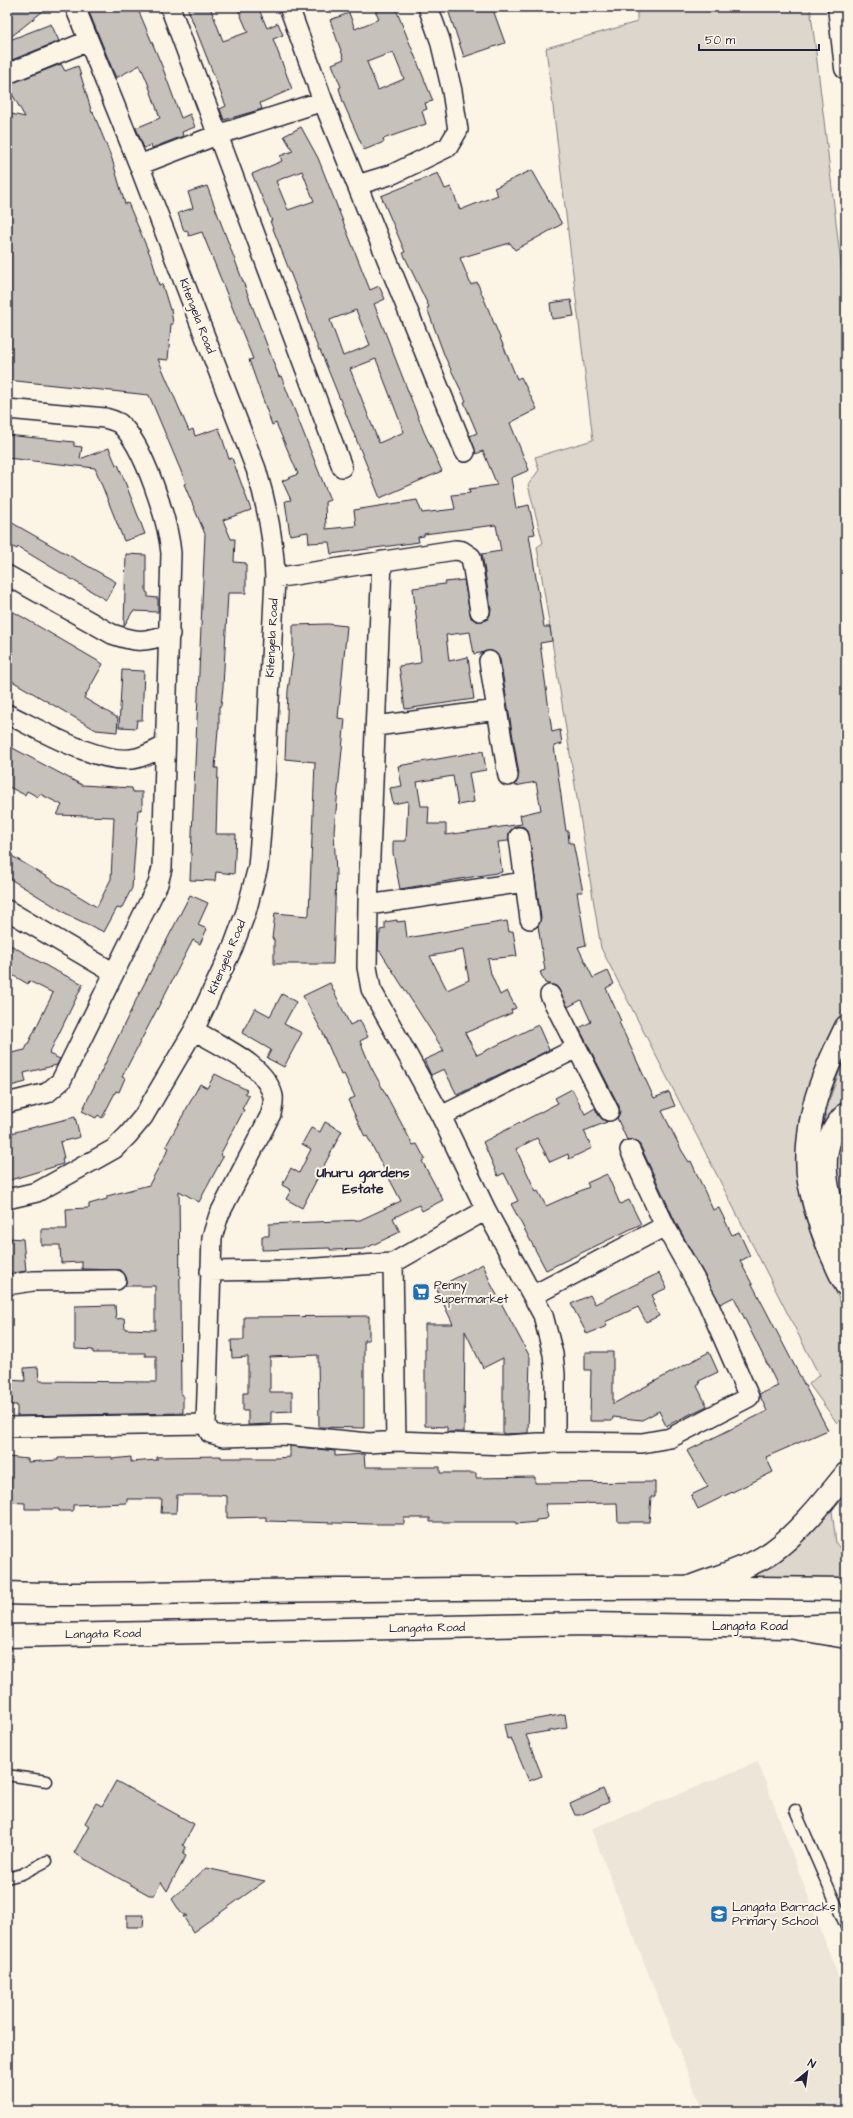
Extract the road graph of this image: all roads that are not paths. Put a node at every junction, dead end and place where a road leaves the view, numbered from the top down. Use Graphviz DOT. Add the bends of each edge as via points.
graph roads {
  1 [pos="75,7"];
  2 [pos="170,7"];
  3 [pos="289,7"];
  4 [pos="428,7"];
  5 [pos="839,7"];
  6 [pos="88,41"];
  7 [pos="846,68"];
  8 [pos="7,74"];
  9 [pos="323,101"];
  10 [pos="217,135"];
  11 [pos="139,165"];
  12 [pos="357,185"];
  13 [pos="7,409"];
  14 [pos="465,452"];
  15 [pos="342,467"];
  16 [pos="382,561"];
  17 [pos="7,575"];
  18 [pos="275,578"];
  19 [pos="480,611"];
  20 [pos="170,634"];
  21 [pos="489,661"];
  22 [pos="497,710"];
  23 [pos="7,714"];
  24 [pos="376,726"];
  25 [pos="165,746"];
  26 [pos="508,776"];
  27 [pos="519,837"];
  28 [pos="525,882"];
  29 [pos="368,906"];
  30 [pos="7,910"];
  31 [pos="530,919"];
  32 [pos="114,973"];
  33 [pos="550,995"];
  34 [pos="846,1027"];
  35 [pos="194,1030"];
  36 [pos="577,1048"];
  37 [pos="7,1103"];
  38 [pos="609,1111"];
  39 [pos="846,1114"];
  40 [pos="440,1116"];
  41 [pos="630,1150"];
  42 [pos="7,1199"];
  43 [pos="486,1210"];
  44 [pos="665,1226"];
  45 [pos="846,1243"];
  46 [pos="393,1263"];
  47 [pos="210,1271"];
  48 [pos="116,1280"];
  49 [pos="7,1284"];
  50 [pos="846,1285"];
  51 [pos="534,1295"];
  52 [pos="206,1424"];
  53 [pos="7,1426"];
  54 [pos="396,1441"];
  55 [pos="555,1442"];
  56 [pos="846,1474"];
  57 [pos="690,1586"];
  58 [pos="846,1590"];
  59 [pos="7,1594"];
  60 [pos="846,1625"];
  61 [pos="789,1627"];
  62 [pos="7,1636"];
  63 [pos="846,1637"];
  64 [pos="7,1775"];
  65 [pos="47,1781"];
  66 [pos="795,1810"];
  67 [pos="47,1861"];
  68 [pos="7,1878"];
  69 [pos="846,1927"];
  1 -- 6 [label="street, Kitengela Road"];
  2 -- 10 [label="street"];
  3 -- 9 [label="street"];
  4 -- 12 [label="street" via="440,40 458,130 448,147 393,174"];
  5 -- 7 [label="main road"];
  6 -- 8 [label="street"];
  6 -- 11 [label="street, Kitengela Road"];
  9 -- 10 [label="street"];
  9 -- 12 [label="street"];
  10 -- 11 [label="street"];
  10 -- 15 [label="street"];
  11 -- 18 [label="street, Kitengela Road" via="256,469 274,548"];
  12 -- 14 [label="street"];
  13 -- 20 [label="street" via="105,418 118,423 136,443 163,511 169,534"];
  16 -- 18 [label="street"];
  16 -- 19 [label="street" via="448,550 462,551 471,557"];
  16 -- 24 [label="street"];
  17 -- 20 [label="street" via="112,634 145,642"];
  18 -- 35 [label="street, Kitengela Road" via="258,867 233,948"];
  20 -- 25 [label="street"];
  21 -- 22 [label="street"];
  22 -- 24 [label="street"];
  22 -- 26 [label="street"];
  23 -- 25 [label="street" via="90,753 112,758 136,758"];
  24 -- 29 [label="street"];
  25 -- 32 [label="street" via="162,868 158,884"];
  27 -- 28 [label="street"];
  28 -- 29 [label="street"];
  28 -- 31 [label="street"];
  29 -- 40 [label="street" via="367,967 371,989"];
  30 -- 32 [label="street"];
  32 -- 37 [label="street" via="61,1081 47,1093"];
  33 -- 36 [label="street"];
  34 -- 50 [label="main road" via="828,1067 815,1106 809,1138 809,1181 834,1263"];
  35 -- 42 [label="street, Kitengela Road" via="143,1117 114,1149 37,1192"];
  35 -- 47 [label="street" via="256,1068 268,1084 274,1098 271,1114 214,1227"];
  36 -- 38 [label="street"];
  36 -- 40 [label="street"];
  39 -- 45 [label="main road" via="834,1130 826,1154 825,1171 830,1200"];
  40 -- 43 [label="street"];
  41 -- 44 [label="street"];
  43 -- 46 [label="street"];
  43 -- 51 [label="street"];
  44 -- 51 [label="street"];
  44 -- 55 [label="street" via="707,1301 749,1397 670,1438 656,1442"];
  46 -- 47 [label="street" via="286,1270"];
  46 -- 54 [label="street"];
  47 -- 52 [label="street"];
  48 -- 49 [label="street" via="33,1281"];
  51 -- 55 [label="street" via="543,1315 553,1354"];
  52 -- 53 [label="street"];
  52 -- 54 [label="street" via="210,1433 224,1437 284,1435 369,1443"];
  54 -- 55 [label="street" via="506,1445"];
  56 -- 57 [label="main road" via="819,1507 766,1556 743,1568"];
  57 -- 58 [label="main road"];
  57 -- 59 [label="main road"];
  60 -- 61 [label="main road, Langata Road"];
  61 -- 62 [label="main road, Langata Road" via="586,1624"];
  61 -- 63 [label="main road"];
  64 -- 65 [label="lane"];
  66 -- 69 [label="lane"];
  67 -- 68 [label="lane" via="22,1874"];
}
